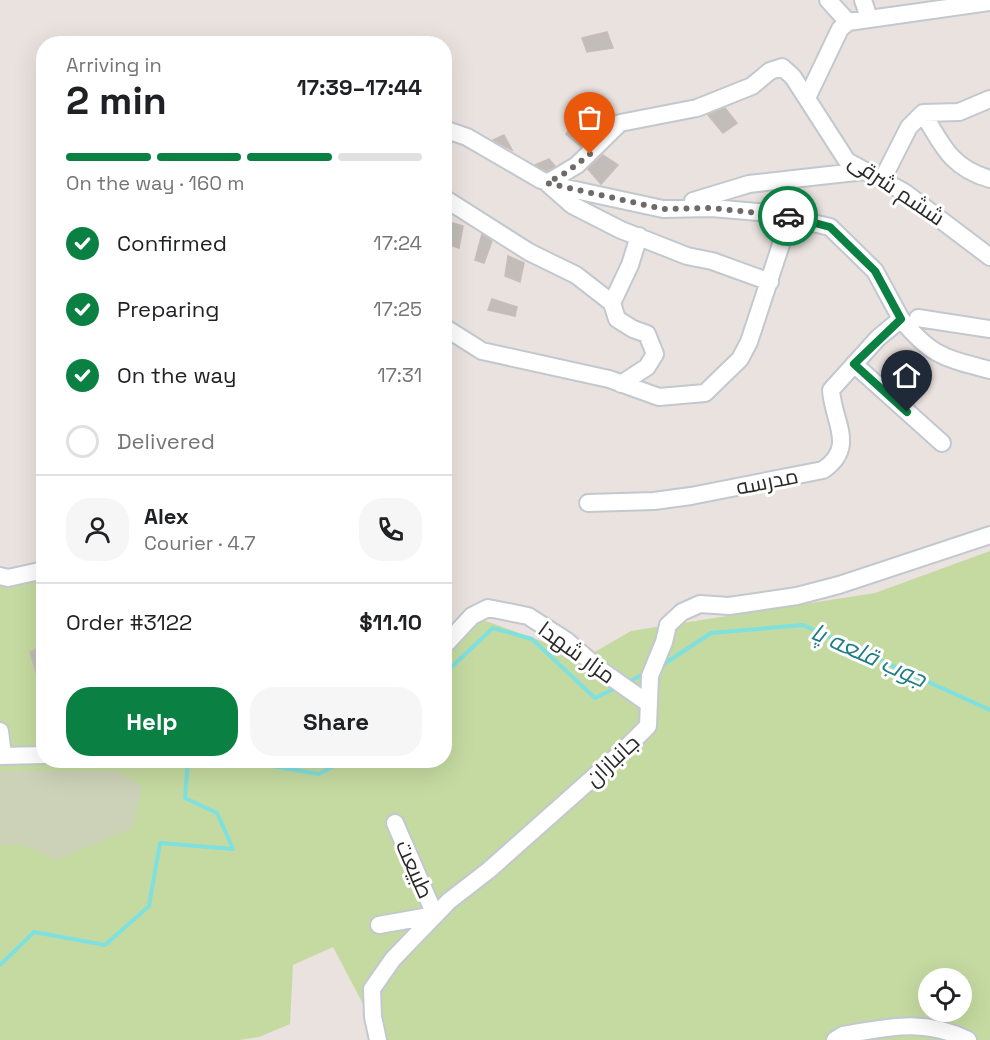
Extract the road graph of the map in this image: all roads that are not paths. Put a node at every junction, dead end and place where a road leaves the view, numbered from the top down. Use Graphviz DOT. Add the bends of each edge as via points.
graph roads {
  1 [pos="828,0"];
  2 [pos="863,0"];
  3 [pos="990,2"];
  4 [pos="868,18"];
  5 [pos="848,22"];
  6 [pos="807,98"];
  7 [pos="990,99"];
  8 [pos="923,113"];
  9 [pos="452,132"];
  10 [pos="865,171"];
  11 [pos="990,178"];
  12 [pos="882,180"];
  13 [pos="547,183"];
  14 [pos="452,203"];
  15 [pos="663,209"];
  16 [pos="790,217"];
  17 [pos="639,236"];
  18 [pos="990,257"];
  19 [pos="770,282"];
  20 [pos="612,303"];
  21 [pos="910,319"];
  22 [pos="990,329"];
  23 [pos="452,332"];
  24 [pos="854,364"];
  25 [pos="990,370"];
  26 [pos="621,384"];
  27 [pos="942,443"];
  28 [pos="588,503"];
  29 [pos="990,535"];
  30 [pos="36,572"];
  31 [pos="0,576"];
  32 [pos="452,637"];
  33 [pos="649,704"];
  34 [pos="0,731"];
  35 [pos="36,755"];
  36 [pos="1,756"];
  37 [pos="395,823"];
  38 [pos="435,915"];
  39 [pos="379,925"];
  40 [pos="378,1040"];
  41 [pos="835,1040"];
  42 [pos="968,1040"];
  1 -- 5 [label="street"];
  2 -- 4 [label="street"];
  3 -- 4 [label="street"];
  4 -- 5 [label="street"];
  5 -- 6 [label="street" via="840,29"];
  6 -- 10 [label="street, ششم شرقی" via="847,161"];
  6 -- 13 [label="street, ششم شرقی" via="782,67 770,71 752,86 697,108 620,123 577,165"];
  7 -- 8 [label="street" via="959,112"];
  8 -- 11 [label="street" via="942,147 959,165"];
  8 -- 12 [label="street" via="909,127"];
  9 -- 13 [label="street"];
  10 -- 12 [label="street, ششم شرقی"];
  10 -- 15 [label="street" via="748,184"];
  12 -- 18 [label="street, ششم شرقی" via="904,192"];
  13 -- 15 [label="street"];
  13 -- 17 [label="street" via="572,205"];
  14 -- 20 [label="street" via="529,252 576,275"];
  15 -- 16 [label="street" via="711,208"];
  16 -- 19 [label="street"];
  16 -- 21 [label="street" via="830,227 875,271"];
  17 -- 19 [label="street"];
  17 -- 20 [label="street"];
  19 -- 26 [label="street" via="741,359 705,393 659,397"];
  20 -- 26 [label="street" via="616,319 647,334 655,354 647,367"];
  21 -- 22 [label="street"];
  21 -- 24 [label="street" via="884,333"];
  21 -- 25 [label="street" via="919,341 937,354"];
  23 -- 26 [label="street" via="482,351"];
  24 -- 27 [label="street"];
  24 -- 28 [label="street, مدرسه" via="831,390 842,450 824,470 666,500"];
  29 -- 33 [label="street, جانبازان" via="797,596 729,606 700,604 682,612 668,626 652,670"];
  30 -- 31 [label="street"];
  32 -- 33 [label="street, مزار شهدا" via="472,616 488,608 528,616"];
  33 -- 38 [label="street, جانبازان" via="648,726 638,736"];
  34 -- 36 [label="street"];
  35 -- 36 [label="street"];
  37 -- 38 [label="street, طبیعت"];
  38 -- 39 [label="street"];
  38 -- 40 [label="street, جانبازان" via="393,958 372,989"];
  41 -- 42 [label="street" via="843,1035 904,1024 951,1031"];
}
